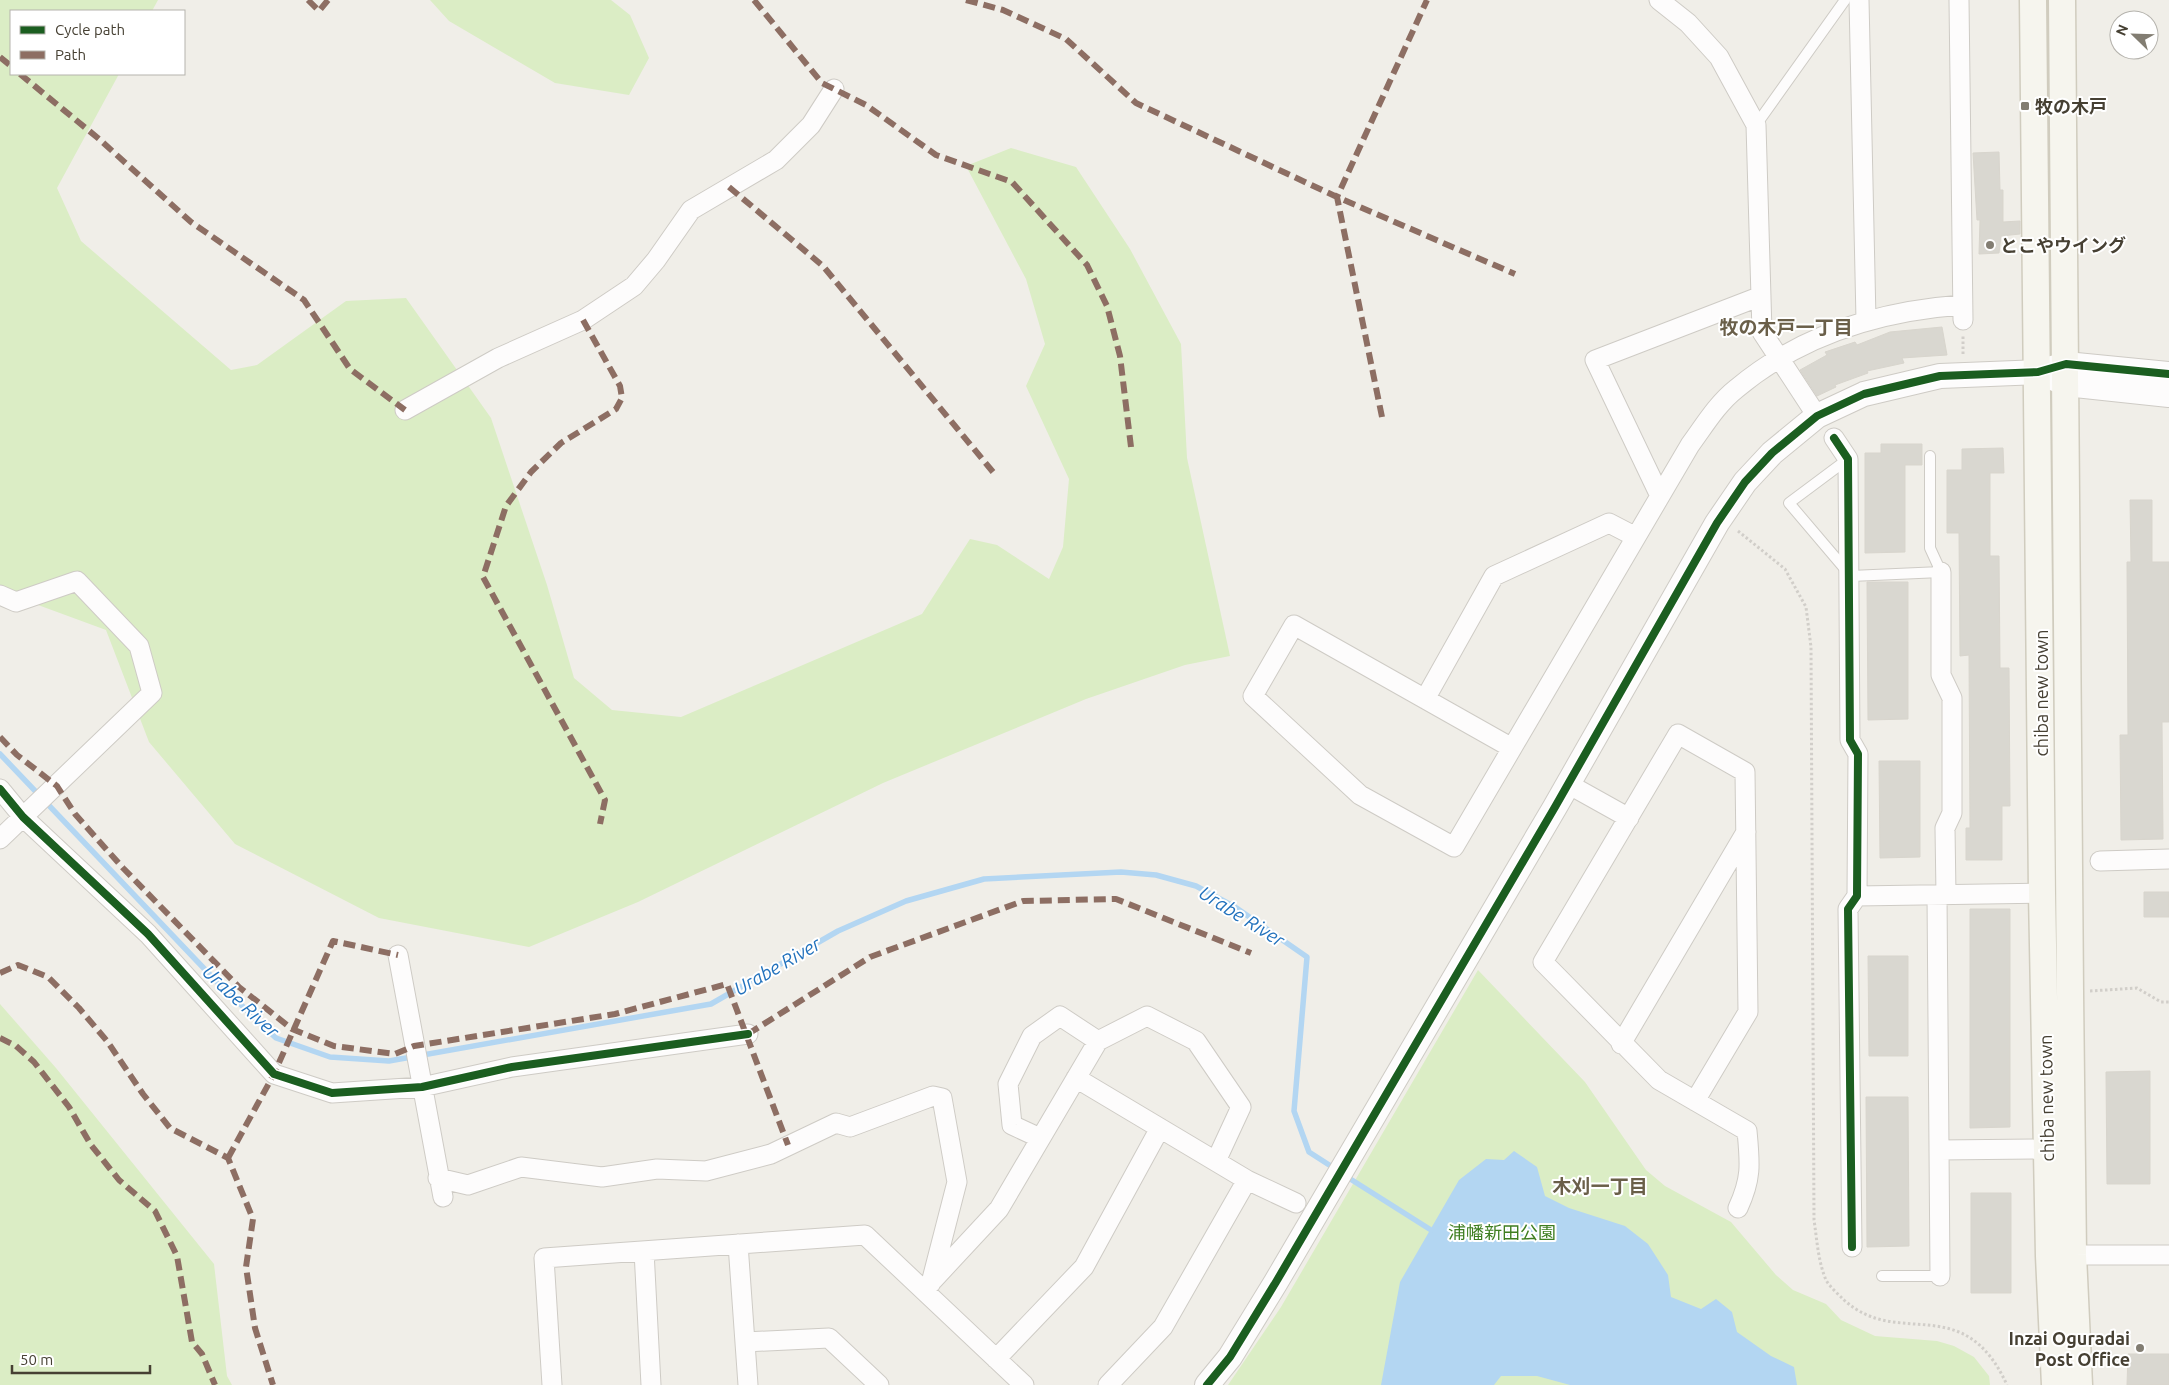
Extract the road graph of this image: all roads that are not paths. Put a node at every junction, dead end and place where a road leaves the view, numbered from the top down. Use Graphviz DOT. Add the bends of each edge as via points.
graph roads {
  1 [pos="1659,0"];
  2 [pos="1845,0"];
  3 [pos="1859,0"];
  4 [pos="1959,0"];
  5 [pos="2033,0"];
  6 [pos="2062,0"];
  7 [pos="834,89"];
  8 [pos="1756,125"];
  9 [pos="1761,296"];
  10 [pos="1866,320"];
  11 [pos="1781,358"];
  12 [pos="2038,372"];
  13 [pos="2066,374"];
  14 [pos="2169,374"];
  15 [pos="2169,395"];
  16 [pos="405,410"];
  17 [pos="1817,416"];
  18 [pos="1834,438"];
  19 [pos="1930,456"];
  20 [pos="1848,459"];
  21 [pos="1660,496"];
  22 [pos="1636,536"];
  23 [pos="1941,572"];
  24 [pos="1851,576"];
  25 [pos="0,595"];
  26 [pos="1425,699"];
  27 [pos="1512,748"];
  28 [pos="1568,784"];
  29 [pos="0,789"];
  30 [pos="23,817"];
  31 [pos="1629,818"];
  32 [pos="1746,831"];
  33 [pos="0,839"];
  34 [pos="2169,860"];
  35 [pos="2100,861"];
  36 [pos="2042,893"];
  37 [pos="1941,895"];
  38 [pos="1857,896"];
  39 [pos="398,955"];
  40 [pos="748,1034"];
  41 [pos="1098,1041"];
  42 [pos="1621,1044"];
  43 [pos="1076,1078"];
  44 [pos="422,1087"];
  45 [pos="1696,1101"];
  46 [pos="1160,1128"];
  47 [pos="1040,1138"];
  48 [pos="2047,1149"];
  49 [pos="1940,1150"];
  50 [pos="1216,1161"];
  51 [pos="438,1178"];
  52 [pos="1247,1180"];
  53 [pos="443,1197"];
  54 [pos="1296,1203"];
  55 [pos="1738,1208"];
  56 [pos="738,1244"];
  57 [pos="1852,1247"];
  58 [pos="644,1251"];
  59 [pos="2061,1255"];
  60 [pos="2169,1255"];
  61 [pos="1882,1276"];
  62 [pos="1940,1276"];
  63 [pos="928,1287"];
  64 [pos="745,1342"];
  65 [pos="996,1359"];
  66 [pos="552,1385"];
  67 [pos="651,1385"];
  68 [pos="748,1385"];
  69 [pos="879,1385"];
  70 [pos="1024,1385"];
  71 [pos="1108,1385"];
  72 [pos="1207,1385"];
  73 [pos="2054,1385"];
  74 [pos="2079,1385"];
  1 -- 8 [label="street" via="1688,23 1719,57"];
  2 -- 8 [label="lane"];
  3 -- 10 [label="street"];
  4 -- 10 [label="street" via="1963,313 1925,308"];
  5 -- 12 [label="main road, chiba new town"];
  6 -- 13 [label="main road, chiba new town"];
  7 -- 16 [label="street" via="811,125 788,150 691,210 634,286 583,320 498,358"];
  8 -- 9 [label="street"];
  9 -- 11 [label="street" via="1762,332"];
  9 -- 21 [label="street" via="1595,360"];
  10 -- 11 [label="street" via="1835,330"];
  11 -- 17 [label="street"];
  11 -- 21 [label="street" via="1735,389 1716,409"];
  12 -- 13 [label="street"];
  12 -- 17 [label="street" via="1940,376 1912,381 1864,394"];
  12 -- 36 [label="main road, chiba new town"];
  13 -- 14 [label="street"];
  13 -- 15 [label="street"];
  13 -- 59 [label="main road, chiba new town" via="2070,993"];
  17 -- 28 [label="street" via="1772,453 1745,482 1718,523"];
  18 -- 20 [label="street"];
  19 -- 23 [label="lane" via="1930,548"];
  20 -- 24 [label="street"];
  20 -- 24 [label="lane" via="1789,503"];
  21 -- 22 [label="street"];
  22 -- 26 [label="street" via="1609,522 1494,576"];
  22 -- 27 [label="street"];
  23 -- 24 [label="lane"];
  23 -- 37 [label="street" via="1941,675 1952,698 1952,813 1945,828"];
  24 -- 38 [label="street" via="1850,740 1858,754"];
  25 -- 30 [label="street" via="16,602 78,581 139,646 152,693"];
  26 -- 27 [label="street"];
  26 -- 27 [label="street" via="1294,625 1253,696 1360,794 1454,847"];
  28 -- 31 [label="street"];
  28 -- 72 [label="street" via="1230,1357"];
  29 -- 30 [label="street"];
  30 -- 33 [label="street"];
  30 -- 44 [label="street" via="148,934 274,1074 332,1093"];
  31 -- 32 [label="street" via="1678,734 1745,772"];
  31 -- 42 [label="street" via="1543,962"];
  32 -- 42 [label="street"];
  32 -- 45 [label="street" via="1748,1012"];
  34 -- 35 [label="street"];
  36 -- 37 [label="street"];
  36 -- 48 [label="main road, chiba new town"];
  37 -- 38 [label="street"];
  37 -- 49 [label="street"];
  38 -- 57 [label="street" via="1848,909"];
  39 -- 44 [label="street"];
  40 -- 44 [label="street" via="512,1067"];
  41 -- 43 [label="street"];
  41 -- 47 [label="street" via="1060,1016 1032,1036 1008,1084 1012,1125"];
  41 -- 50 [label="street" via="1147,1016 1196,1041 1241,1107"];
  42 -- 45 [label="street" via="1659,1080"];
  43 -- 46 [label="street"];
  43 -- 47 [label="street"];
  44 -- 51 [label="street"];
  45 -- 55 [label="street" via="1747,1131 1751,1167"];
  46 -- 50 [label="street"];
  46 -- 65 [label="street" via="1084,1267"];
  47 -- 63 [label="street" via="999,1209"];
  48 -- 49 [label="street"];
  48 -- 59 [label="main road, chiba new town"];
  49 -- 62 [label="street"];
  50 -- 52 [label="street"];
  51 -- 53 [label="street"];
  51 -- 63 [label="street" via="468,1185 521,1167 602,1177 657,1169 706,1171 771,1154 836,1123 850,1127 933,1096 942,1098 956,1182"];
  52 -- 54 [label="street"];
  52 -- 71 [label="street" via="1163,1327"];
  56 -- 58 [label="street"];
  56 -- 63 [label="street" via="866,1235"];
  56 -- 64 [label="street"];
  58 -- 66 [label="street" via="544,1258"];
  58 -- 67 [label="street"];
  59 -- 60 [label="street"];
  59 -- 73 [label="main road, chiba new town"];
  59 -- 74 [label="main road, chiba new town"];
  61 -- 62 [label="lane"];
  63 -- 65 [label="street"];
  64 -- 68 [label="street"];
  64 -- 69 [label="street" via="829,1338"];
  65 -- 70 [label="street"];
}
